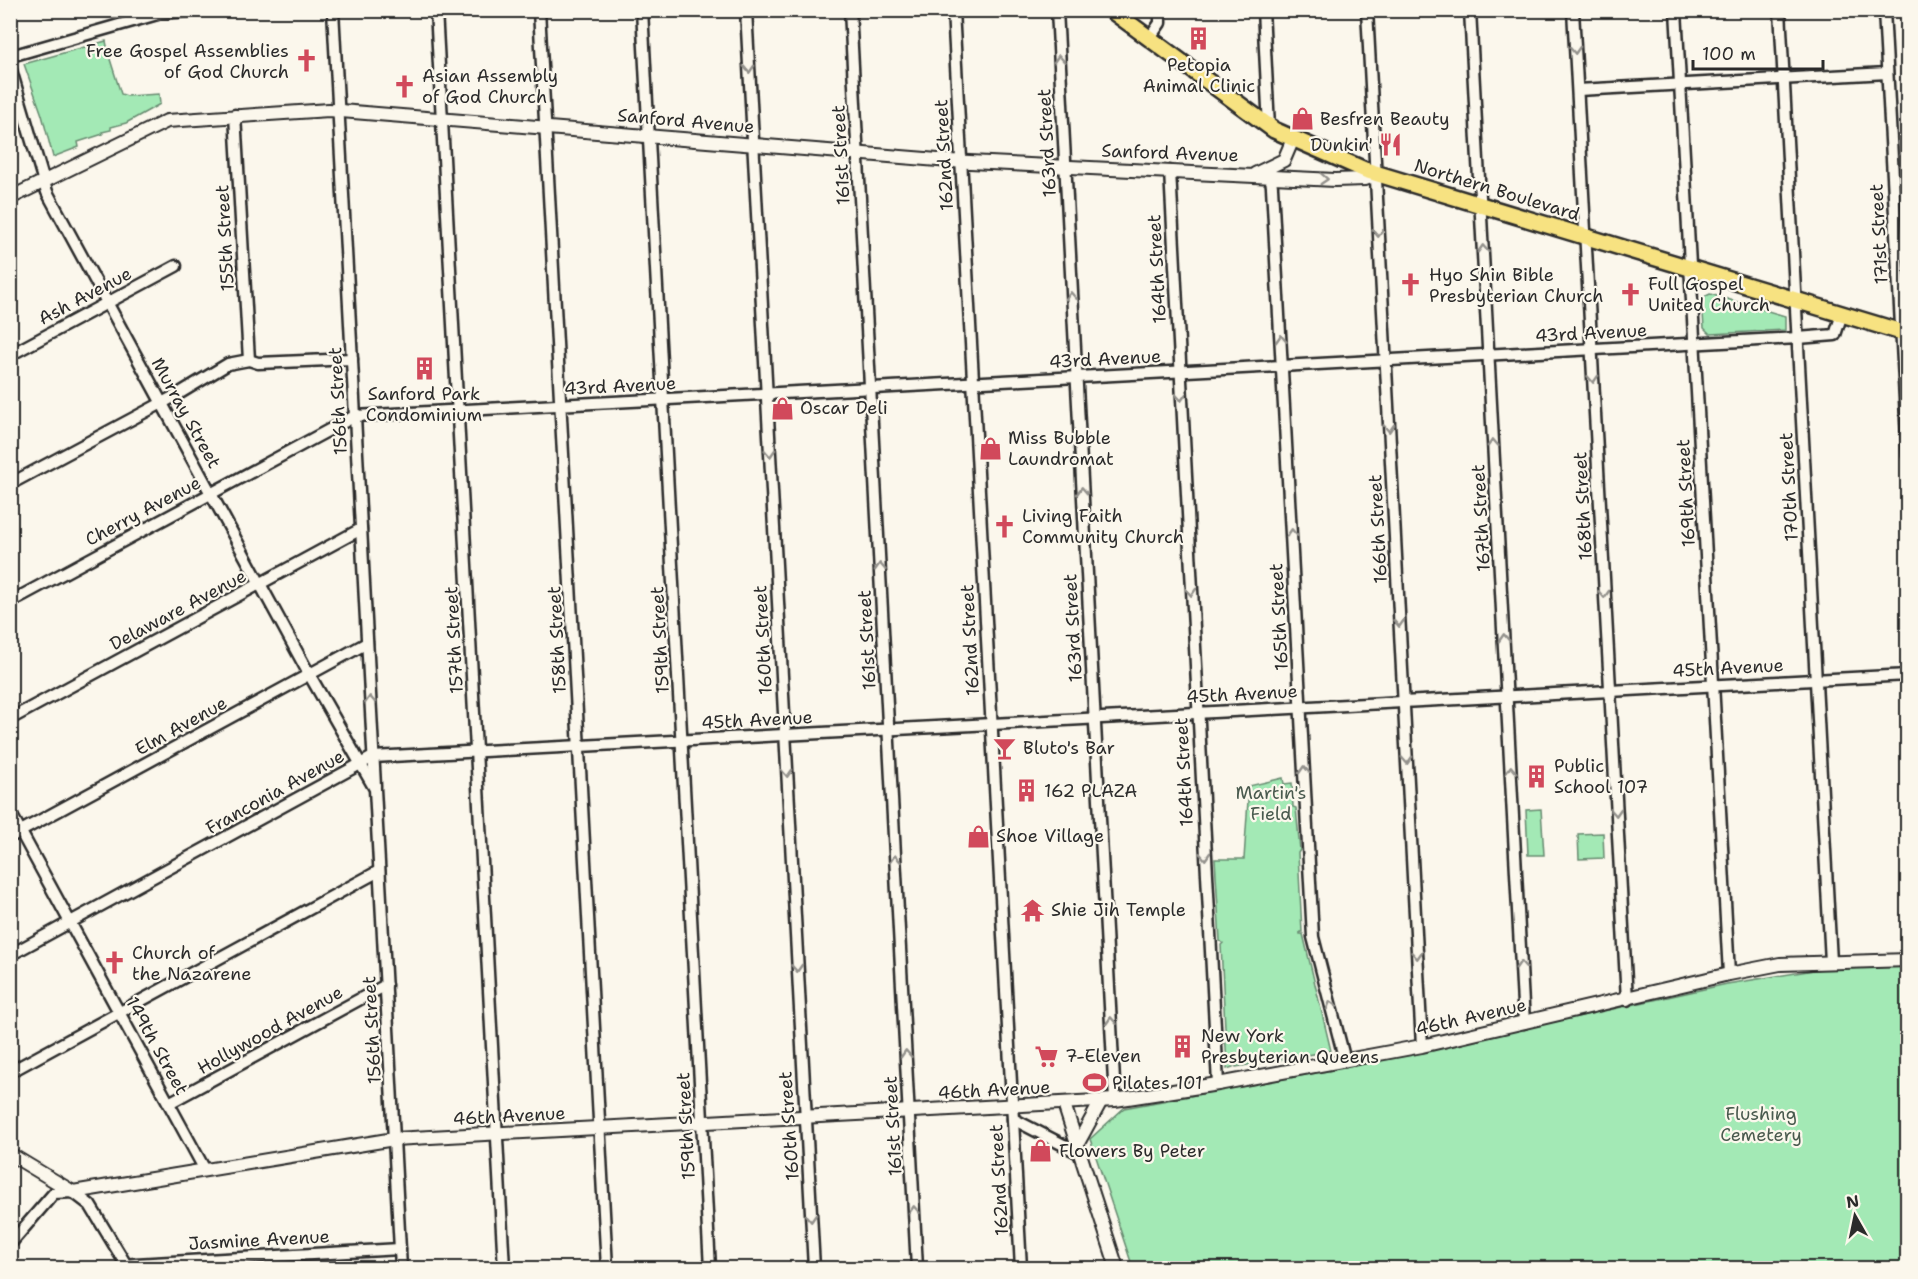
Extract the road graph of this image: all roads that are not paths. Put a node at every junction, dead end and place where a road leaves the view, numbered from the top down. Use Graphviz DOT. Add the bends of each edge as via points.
graph roads {
  1 [pos="204,10"];
  2 [pos="333,10"];
  3 [pos="436,10"];
  4 [pos="539,10"];
  5 [pos="642,10"];
  6 [pos="746,10"];
  7 [pos="850,10"];
  8 [pos="953,10"];
  9 [pos="1057,10"];
  10 [pos="1111,10"];
  11 [pos="1160,10"];
  12 [pos="1263,10"];
  13 [pos="1367,10"];
  14 [pos="1470,10"];
  15 [pos="1573,10"];
  16 [pos="1676,10"];
  17 [pos="1780,10"];
  18 [pos="1884,10"];
  19 [pos="1149,39"];
  20 [pos="10,55"];
  21 [pos="10,67"];
  22 [pos="1887,73"];
  23 [pos="1784,79"];
  24 [pos="1680,85"];
  25 [pos="1578,90"];
  26 [pos="338,110"];
  27 [pos="235,115"];
  28 [pos="442,118"];
  29 [pos="546,127"];
  30 [pos="1272,129"];
  31 [pos="649,135"];
  32 [pos="1293,139"];
  33 [pos="752,145"];
  34 [pos="857,154"];
  35 [pos="960,162"];
  36 [pos="1065,167"];
  37 [pos="1170,171"];
  38 [pos="1270,173"];
  39 [pos="1376,175"];
  40 [pos="44,181"];
  41 [pos="10,198"];
  42 [pos="1480,205"];
  43 [pos="1586,236"];
  44 [pos="176,266"];
  45 [pos="1690,268"];
  46 [pos="1796,300"];
  47 [pos="107,303"];
  48 [pos="1842,314"];
  49 [pos="1904,333"];
  50 [pos="1798,338"];
  51 [pos="1694,344"];
  52 [pos="1591,350"];
  53 [pos="10,355"];
  54 [pos="1488,355"];
  55 [pos="352,359"];
  56 [pos="249,360"];
  57 [pos="1385,361"];
  58 [pos="1283,366"];
  59 [pos="1180,372"];
  60 [pos="1076,377"];
  61 [pos="973,383"];
  62 [pos="870,389"];
  63 [pos="767,394"];
  64 [pos="663,400"];
  65 [pos="161,402"];
  66 [pos="560,405"];
  67 [pos="458,411"];
  68 [pos="355,416"];
  69 [pos="1908,456"];
  70 [pos="10,484"];
  71 [pos="211,493"];
  72 [pos="361,529"];
  73 [pos="260,584"];
  74 [pos="10,602"];
  75 [pos="367,643"];
  76 [pos="309,674"];
  77 [pos="1908,675"];
  78 [pos="1816,680"];
  79 [pos="1713,686"];
  80 [pos="1610,691"];
  81 [pos="1507,697"];
  82 [pos="1404,702"];
  83 [pos="1301,708"];
  84 [pos="1197,713"];
  85 [pos="10,719"];
  86 [pos="1094,719"];
  87 [pos="991,724"];
  88 [pos="888,730"];
  89 [pos="785,736"];
  90 [pos="682,741"];
  91 [pos="579,747"];
  92 [pos="476,752"];
  93 [pos="373,757"];
  94 [pos="360,764"];
  95 [pos="375,789"];
  96 [pos="10,812"];
  97 [pos="21,831"];
  98 [pos="10,837"];
  99 [pos="380,871"];
  100 [pos="71,922"];
  101 [pos="10,955"];
  102 [pos="1908,960"];
  103 [pos="1831,962"];
  104 [pos="1729,974"];
  105 [pos="386,985"];
  106 [pos="1627,1000"];
  107 [pos="120,1013"];
  108 [pos="1524,1023"];
  109 [pos="1422,1046"];
  110 [pos="1345,1061"];
  111 [pos="10,1072"];
  112 [pos="1218,1084"];
  113 [pos="1115,1100"];
  114 [pos="1101,1101"];
  115 [pos="169,1103"];
  116 [pos="1064,1104"];
  117 [pos="909,1113"];
  118 [pos="1012,1113"];
  119 [pos="805,1117"];
  120 [pos="702,1123"];
  121 [pos="599,1129"];
  122 [pos="497,1135"];
  123 [pos="394,1139"];
  124 [pos="1078,1149"];
  125 [pos="10,1154"];
  126 [pos="205,1170"];
  127 [pos="73,1192"];
  128 [pos="10,1244"];
  129 [pos="400,1249"];
  130 [pos="125,1267"];
  131 [pos="401,1269"];
  132 [pos="504,1269"];
  133 [pos="607,1269"];
  134 [pos="710,1269"];
  135 [pos="814,1269"];
  136 [pos="917,1269"];
  137 [pos="1021,1269"];
  138 [pos="1117,1269"];
  1 -- 20 [label="street" via="161,13"];
  2 -- 26 [label="street, 156th Street"];
  3 -- 28 [label="street, 157th Street"];
  4 -- 29 [label="street, 158th Street"];
  5 -- 31 [label="street, 159th Street"];
  6 -- 33 [label="street, 160th Street, one-way"];
  7 -- 34 [label="street, 161st Street"];
  8 -- 35 [label="street, 162nd Street"];
  36 -- 9 [label="street, 163rd Street, one-way"];
  10 -- 19 [label="main road, Northern Boulevard"];
  11 -- 19 [label="street" via="1160,23"];
  12 -- 30 [label="street"];
  13 -- 39 [label="street, 166th Street"];
  14 -- 42 [label="street, 167th Street"];
  15 -- 25 [label="street, 168th Street, one-way"];
  16 -- 24 [label="street, 169th Street"];
  17 -- 23 [label="street, 170th Street"];
  18 -- 22 [label="street, 171st Street"];
  19 -- 30 [label="main road, Northern Boulevard"];
  21 -- 40 [label="street, Murray Street"];
  22 -- 23 [label="street"];
  22 -- 49 [label="street, 171st Street"];
  23 -- 24 [label="street"];
  23 -- 46 [label="street, 170th Street"];
  24 -- 25 [label="street"];
  24 -- 45 [label="street, 169th Street"];
  25 -- 43 [label="street, 168th Street"];
  26 -- 27 [label="street, Sanford Avenue"];
  26 -- 28 [label="street, Sanford Avenue"];
  26 -- 55 [label="street, 156th Street"];
  27 -- 40 [label="street, Sanford Avenue" via="167,121"];
  27 -- 56 [label="street, 155th Street"];
  28 -- 29 [label="street, Sanford Avenue"];
  28 -- 67 [label="street, 157th Street"];
  29 -- 31 [label="street, Sanford Avenue"];
  29 -- 66 [label="street, 158th Street"];
  30 -- 32 [label="main road, Northern Boulevard"];
  31 -- 33 [label="street, Sanford Avenue"];
  31 -- 64 [label="street, 159th Street"];
  32 -- 38 [label="street" via="1284,160"];
  32 -- 39 [label="main road, Northern Boulevard"];
  33 -- 34 [label="street, Sanford Avenue"];
  33 -- 63 [label="street, 160th Street"];
  34 -- 35 [label="street, Sanford Avenue"];
  34 -- 62 [label="street, 161st Street"];
  35 -- 36 [label="street, Sanford Avenue"];
  35 -- 61 [label="street, 162nd Street"];
  36 -- 37 [label="street, Sanford Avenue"];
  60 -- 36 [label="street, 163rd Street, one-way"];
  37 -- 38 [label="street, Sanford Avenue"];
  37 -- 59 [label="street, 164th Street"];
  38 -- 39 [label="street, Sanford Avenue, one-way" via="1365,179"];
  58 -- 38 [label="street, 165th Street, one-way"];
  39 -- 42 [label="main road, Northern Boulevard"];
  39 -- 57 [label="street, 166th Street, one-way"];
  40 -- 41 [label="street, Sanford Avenue"];
  40 -- 47 [label="street, Murray Street"];
  42 -- 43 [label="main road, Northern Boulevard"];
  54 -- 42 [label="street, 167th Street, one-way"];
  43 -- 45 [label="main road, Northern Boulevard"];
  43 -- 52 [label="street, 168th Street"];
  44 -- 47 [label="street, Ash Avenue"];
  45 -- 46 [label="main road, Northern Boulevard"];
  45 -- 51 [label="street, 169th Street"];
  46 -- 48 [label="main road, Northern Boulevard"];
  46 -- 50 [label="street, 170th Street"];
  47 -- 53 [label="street, Ash Avenue"];
  47 -- 65 [label="street, Murray Street"];
  48 -- 49 [label="main road, Northern Boulevard"];
  48 -- 50 [label="street, 43rd Avenue" via="1835,335"];
  49 -- 69 [label="street, 171st Street"];
  50 -- 51 [label="street, 43rd Avenue"];
  50 -- 78 [label="street, 170th Street"];
  51 -- 52 [label="street, 43rd Avenue"];
  51 -- 79 [label="street, 169th Street"];
  52 -- 54 [label="street, 43rd Avenue"];
  52 -- 80 [label="street, 168th Street, one-way"];
  54 -- 57 [label="street, 43rd Avenue"];
  81 -- 54 [label="street, 167th Street, one-way"];
  55 -- 56 [label="street" via="258,363"];
  55 -- 68 [label="street, 156th Street"];
  56 -- 65 [label="street" via="228,364"];
  57 -- 58 [label="street, 43rd Avenue"];
  57 -- 82 [label="street, 166th Street, one-way"];
  58 -- 59 [label="street, 43rd Avenue"];
  83 -- 58 [label="street, 165th Street, one-way"];
  59 -- 60 [label="street, 43rd Avenue"];
  59 -- 84 [label="street, 164th Street, one-way"];
  60 -- 61 [label="street, 43rd Avenue"];
  86 -- 60 [label="street, 163rd Street, one-way"];
  61 -- 62 [label="street, 43rd Avenue"];
  61 -- 87 [label="street, 162nd Street"];
  62 -- 63 [label="street, 43rd Avenue"];
  88 -- 62 [label="street, 161st Street, one-way"];
  63 -- 64 [label="street, 43rd Avenue"];
  63 -- 89 [label="street, 160th Street, one-way"];
  64 -- 66 [label="street, 43rd Avenue"];
  64 -- 90 [label="street, 159th Street"];
  65 -- 70 [label="street"];
  65 -- 71 [label="street, Murray Street"];
  66 -- 67 [label="street, 43rd Avenue"];
  66 -- 91 [label="street, 158th Street"];
  67 -- 68 [label="street, 43rd Avenue"];
  67 -- 92 [label="street, 157th Street"];
  68 -- 71 [label="street, Cherry Avenue"];
  68 -- 72 [label="street, 156th Street"];
  71 -- 73 [label="street, Murray Street"];
  71 -- 74 [label="street, Cherry Avenue"];
  72 -- 73 [label="street, Delaware Avenue"];
  72 -- 75 [label="street, 156th Street"];
  73 -- 76 [label="street, Murray Street"];
  73 -- 85 [label="street, Delaware Avenue"];
  75 -- 76 [label="street, Elm Avenue"];
  93 -- 75 [label="street, 156th Street, one-way"];
  76 -- 94 [label="street, Murray Street"];
  76 -- 97 [label="street, Elm Avenue"];
  77 -- 78 [label="street, 45th Avenue"];
  78 -- 79 [label="street, 45th Avenue"];
  78 -- 103 [label="street, 170th Street"];
  79 -- 80 [label="street, 45th Avenue"];
  79 -- 104 [label="street, 169th Street"];
  80 -- 81 [label="street, 45th Avenue"];
  80 -- 106 [label="street, 168th Street, one-way"];
  81 -- 82 [label="street, 45th Avenue"];
  108 -- 81 [label="street, 167th Street, one-way"];
  82 -- 83 [label="street, 45th Avenue"];
  82 -- 109 [label="street, 166th Street, one-way"];
  83 -- 84 [label="street, 45th Avenue"];
  110 -- 83 [label="street, 165th Street, one-way" via="1313,937"];
  84 -- 86 [label="street, 45th Avenue"];
  84 -- 112 [label="street, 164th Street, one-way"];
  86 -- 87 [label="street, 45th Avenue"];
  113 -- 86 [label="street, 163rd Street, one-way"];
  87 -- 88 [label="street, 45th Avenue"];
  87 -- 118 [label="street, 162nd Street"];
  88 -- 89 [label="street, 45th Avenue"];
  117 -- 88 [label="street, 161st Street, one-way"];
  89 -- 90 [label="street, 45th Avenue"];
  89 -- 119 [label="street, 160th Street, one-way"];
  90 -- 91 [label="street, 45th Avenue"];
  90 -- 120 [label="street, 159th Street"];
  91 -- 92 [label="street, Franconia Avenue"];
  91 -- 121 [label="street, 158th Street"];
  92 -- 93 [label="street, Franconia Avenue"];
  92 -- 122 [label="street, 157th Street"];
  93 -- 94 [label="street, Franconia Avenue"];
  93 -- 95 [label="street, 156th Street"];
  94 -- 95 [label="street, 156th Street"];
  94 -- 100 [label="street, Franconia Avenue"];
  95 -- 99 [label="street, 156th Street"];
  96 -- 97 [label="street, 149th Street"];
  97 -- 98 [label="street, Elm Avenue"];
  97 -- 100 [label="street, 149th Street"];
  99 -- 105 [label="street, 156th Street"];
  99 -- 107 [label="street"];
  100 -- 101 [label="street, Franconia Avenue"];
  100 -- 107 [label="street, 149th Street"];
  102 -- 103 [label="street, 46th Avenue"];
  103 -- 104 [label="street, 46th Avenue" via="1779,964"];
  104 -- 106 [label="street, 46th Avenue"];
  105 -- 115 [label="street, Hollywood Avenue"];
  105 -- 123 [label="street, 156th Street"];
  106 -- 108 [label="street, 46th Avenue"];
  107 -- 111 [label="street"];
  107 -- 115 [label="street, 149th Street"];
  108 -- 109 [label="street, 46th Avenue"];
  109 -- 110 [label="street, 46th Avenue"];
  110 -- 112 [label="street, 46th Avenue"];
  112 -- 113 [label="street, 46th Avenue"];
  113 -- 114 [label="street, 46th Avenue"];
  114 -- 116 [label="street, 46th Avenue"];
  114 -- 124 [label="street"];
  115 -- 126 [label="street, 149th Street"];
  116 -- 118 [label="street, 46th Avenue"];
  116 -- 124 [label="street"];
  117 -- 118 [label="street, 46th Avenue"];
  117 -- 119 [label="street, 46th Avenue"];
  136 -- 117 [label="street, 161st Street, one-way"];
  118 -- 124 [label="street"];
  118 -- 137 [label="street, 162nd Street"];
  119 -- 120 [label="street, 46th Avenue"];
  119 -- 135 [label="street, 160th Street, one-way"];
  120 -- 121 [label="street, 46th Avenue"];
  120 -- 134 [label="street, 159th Street"];
  121 -- 122 [label="street, 46th Avenue"];
  121 -- 133 [label="street, 158th Street"];
  122 -- 123 [label="street, 46th Avenue"];
  122 -- 132 [label="street, 157th Street"];
  123 -- 126 [label="street, 46th Avenue"];
  123 -- 129 [label="street, 156th Street"];
  124 -- 138 [label="street"];
  125 -- 127 [label="street"];
  126 -- 127 [label="street, 46th Avenue"];
  127 -- 128 [label="street" via="54,1193"];
  127 -- 130 [label="street" via="90,1204"];
  129 -- 130 [label="street, Jasmine Avenue"];
  129 -- 131 [label="street, 156th Street"];
}
